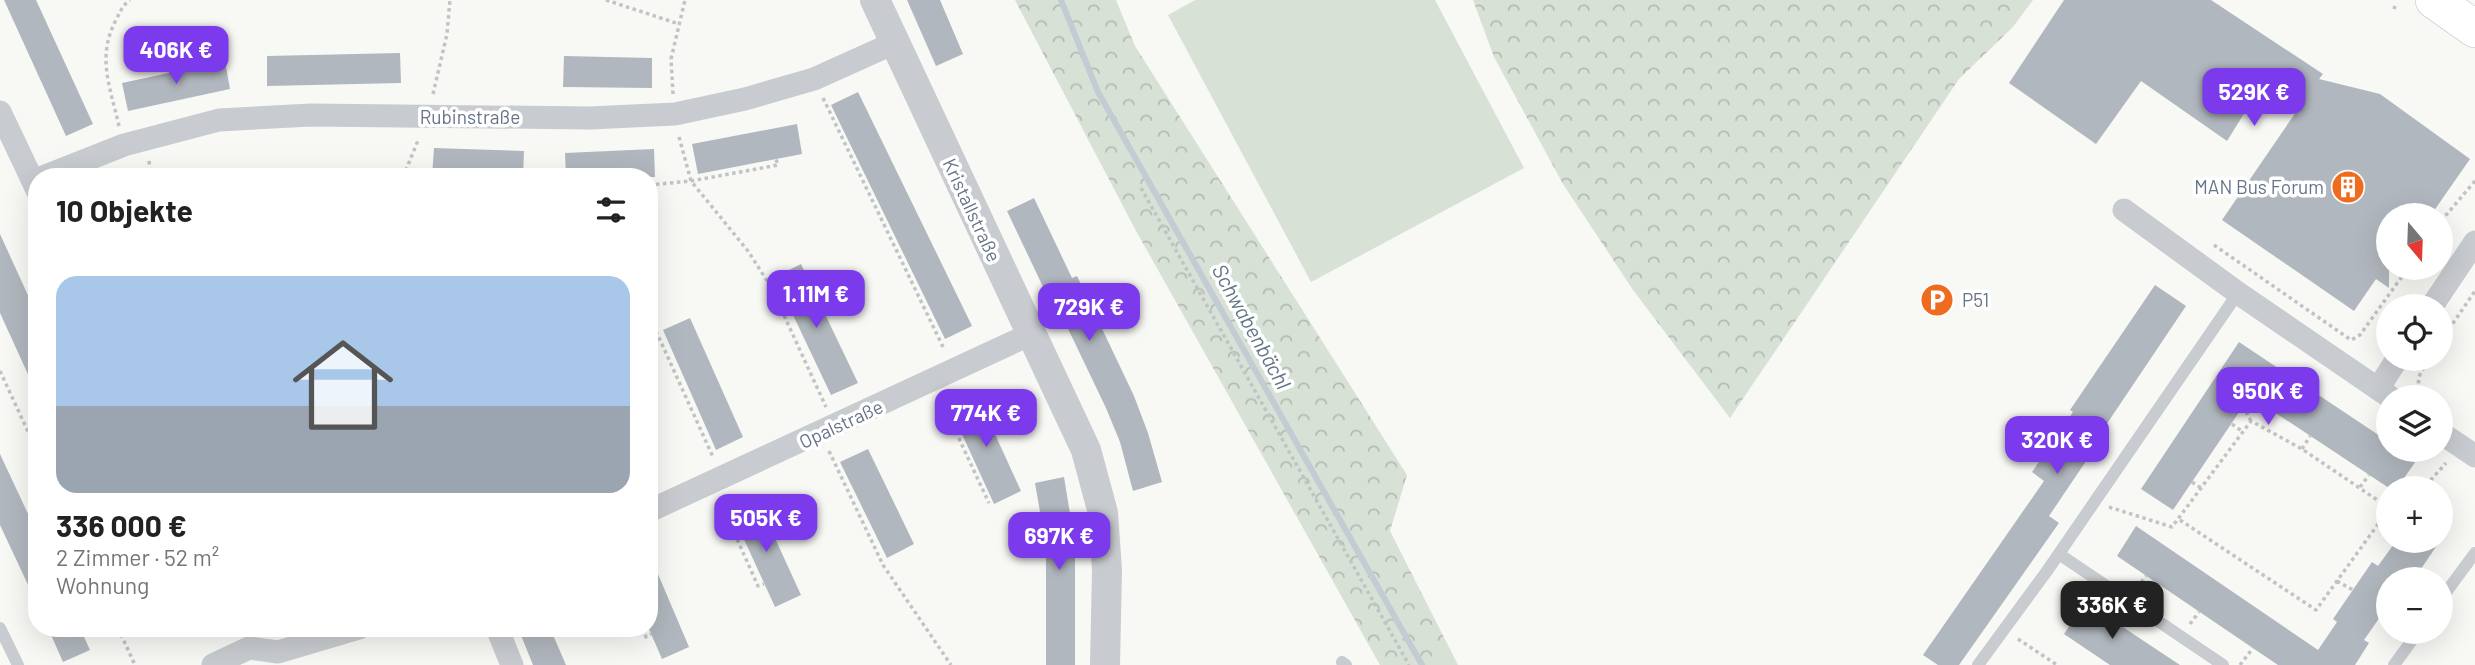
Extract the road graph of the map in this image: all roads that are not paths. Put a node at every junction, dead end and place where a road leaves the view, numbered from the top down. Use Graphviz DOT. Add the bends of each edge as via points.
graph roads {
  1 [pos="875,0"];
  2 [pos="2434,0"];
  3 [pos="2475,29"];
  4 [pos="894,43"];
  5 [pos="0,112"];
  6 [pos="30,168"];
  7 [pos="70,168"];
  8 [pos="2124,210"];
  9 [pos="2475,242"];
  10 [pos="2238,293"];
  11 [pos="2440,294"];
  12 [pos="1031,334"];
  13 [pos="2376,388"];
  14 [pos="2453,441"];
  15 [pos="2468,451"];
  16 [pos="658,507"];
  17 [pos="2475,553"];
  18 [pos="2059,554"];
  19 [pos="2453,583"];
  20 [pos="0,628"];
  21 [pos="313,637"];
  22 [pos="501,637"];
  23 [pos="244,638"];
  24 [pos="2409,644"];
  25 [pos="18,665"];
  26 [pos="213,665"];
  27 [pos="512,665"];
  28 [pos="1105,665"];
  29 [pos="1978,665"];
  30 [pos="2222,665"];
  31 [pos="2394,665"];
  1 -- 4 [label="street, Kristallstraße"];
  2 -- 3 [label="main road"];
  4 -- 7 [label="street, Rubinstraße" via="814,79 675,114 590,118 311,115 219,120 124,145"];
  4 -- 12 [label="street, Kristallstraße"];
  5 -- 6 [label="street"];
  8 -- 10 [label="street"];
  9 -- 11 [label="street"];
  10 -- 13 [label="street"];
  10 -- 18 [label="lane"];
  12 -- 16 [label="street, Opalstraße"];
  12 -- 28 [label="street, Kristallstraße" via="1086,450 1103,513"];
  14 -- 15 [label="street"];
  17 -- 19 [label="lane"];
  18 -- 29 [label="lane"];
  18 -- 30 [label="lane"];
  20 -- 25 [label="lane"];
  21 -- 23 [label="street" via="278,652"];
  22 -- 27 [label="street"];
  23 -- 26 [label="street"];
  24 -- 31 [label="lane"];
}
